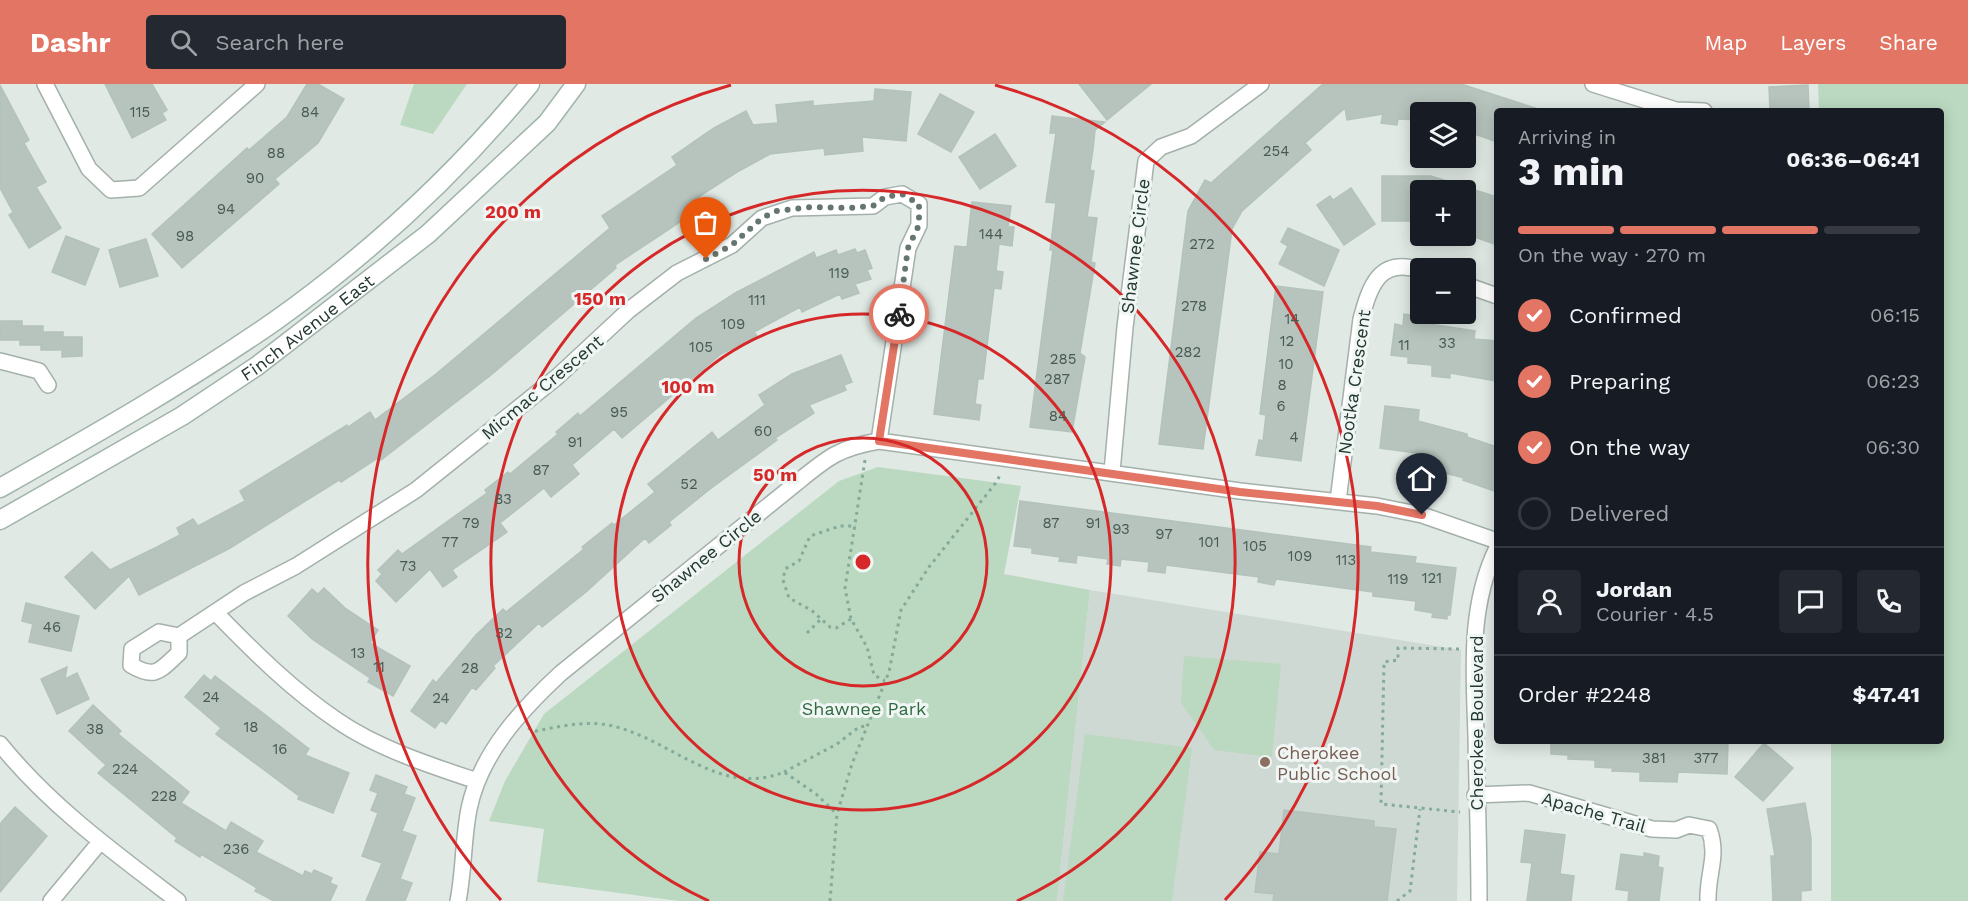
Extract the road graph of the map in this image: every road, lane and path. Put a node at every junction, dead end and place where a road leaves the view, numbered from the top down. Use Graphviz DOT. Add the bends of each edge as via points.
graph roads {
  1 [pos="45,84"];
  2 [pos="257,84"];
  3 [pos="530,84"];
  4 [pos="576,84"];
  5 [pos="1261,84"];
  6 [pos="1593,84"];
  7 [pos="1670,108"];
  8 [pos="1410,269"];
  9 [pos="1476,289"];
  10 [pos="1494,295"];
  11 [pos="0,361"];
  12 [pos="48,385"];
  13 [pos="879,441"];
  14 [pos="866,458"];
  15 [pos="1003,460"];
  16 [pos="1112,472"];
  17 [pos="0,488"];
  18 [pos="1338,501"];
  19 [pos="0,520"];
  20 [pos="856,526"];
  21 [pos="1494,540"];
  22 [pos="1494,554"];
  23 [pos="215,612"];
  24 [pos="821,619"];
  25 [pos="851,619"];
  26 [pos="807,633"];
  27 [pos="179,636"];
  28 [pos="1461,649"];
  29 [pos="885,681"];
  30 [pos="866,726"];
  31 [pos="522,727"];
  32 [pos="0,744"];
  33 [pos="784,772"];
  34 [pos="477,782"];
  35 [pos="1475,795"];
  36 [pos="1420,809"];
  37 [pos="1460,812"];
  38 [pos="837,814"];
  39 [pos="100,842"];
  40 [pos="51,901"];
  41 [pos="178,901"];
  42 [pos="458,901"];
  43 [pos="830,901"];
  44 [pos="1397,901"];
  45 [pos="1479,901"];
  46 [pos="1708,901"];
  1 -- 2 [label="street" via="89,169 111,190 139,188"];
  3 -- 17 [label="main road, Finch Avenue East" via="392,227 278,319 142,407"];
  4 -- 19 [label="main road, Finch Avenue East" via="547,123 428,234 258,366 182,416"];
  5 -- 16 [label="street, Shawnee Circle" via="1191,136 1161,147 1146,161"];
  6 -- 7 [label="street"];
  8 -- 18 [label="street, Nootka Crescent" via="1392,268 1375,279 1368,294 1361,319"];
  9 -- 10 [label="street"];
  11 -- 12 [label="street" via="39,371"];
  13 -- 15 [label="street, Shawnee Circle"];
  13 -- 23 [label="street, Micmac Crescent" via="908,248 919,225 919,204 902,194 885,197 873,206 776,211 762,218 732,245 677,273 629,310 557,377 416,490"];
  13 -- 34 [label="street, Shawnee Circle" via="849,446 826,459 561,673 515,720"];
  14 -- 20 [label="path"];
  15 -- 16 [label="street, Shawnee Circle"];
  15 -- 29 [label="path" via="998,480 929,567 901,610"];
  16 -- 18 [label="street, Shawnee Circle" via="1240,492"];
  18 -- 21 [label="street, Shawnee Circle" via="1422,515"];
  20 -- 24 [label="path" via="813,534 799,561 784,570 787,595"];
  20 -- 25 [label="path" via="844,588"];
  22 -- 35 [label="street, Cherokee Boulevard" via="1480,593 1474,639"];
  23 -- 27 [label="street, Micmac Crescent"];
  23 -- 34 [label="street" via="294,689 340,723 439,769"];
  24 -- 25 [label="path" via="833,628"];
  24 -- 26 [label="path"];
  25 -- 29 [label="path" via="867,647 874,675"];
  28 -- 36 [label="path" via="1398,648 1398,660 1384,662 1381,804"];
  29 -- 30 [label="path"];
  30 -- 33 [label="path"];
  30 -- 38 [label="path"];
  31 -- 33 [label="path" via="536,731 594,723 628,731 725,776 751,779"];
  32 -- 39 [label="street"];
  33 -- 38 [label="path"];
  34 -- 42 [label="street, Shawnee Circle" via="466,824"];
  35 -- 45 [label="street, Cherokee Boulevard"];
  35 -- 46 [label="street, Apache Trail" via="1529,793 1652,829 1676,830 1689,825 1709,829 1715,852 1707,878"];
  36 -- 37 [label="path"];
  36 -- 44 [label="path" via="1410,891"];
  38 -- 43 [label="path"];
  39 -- 40 [label="street"];
  39 -- 41 [label="street"];
}
